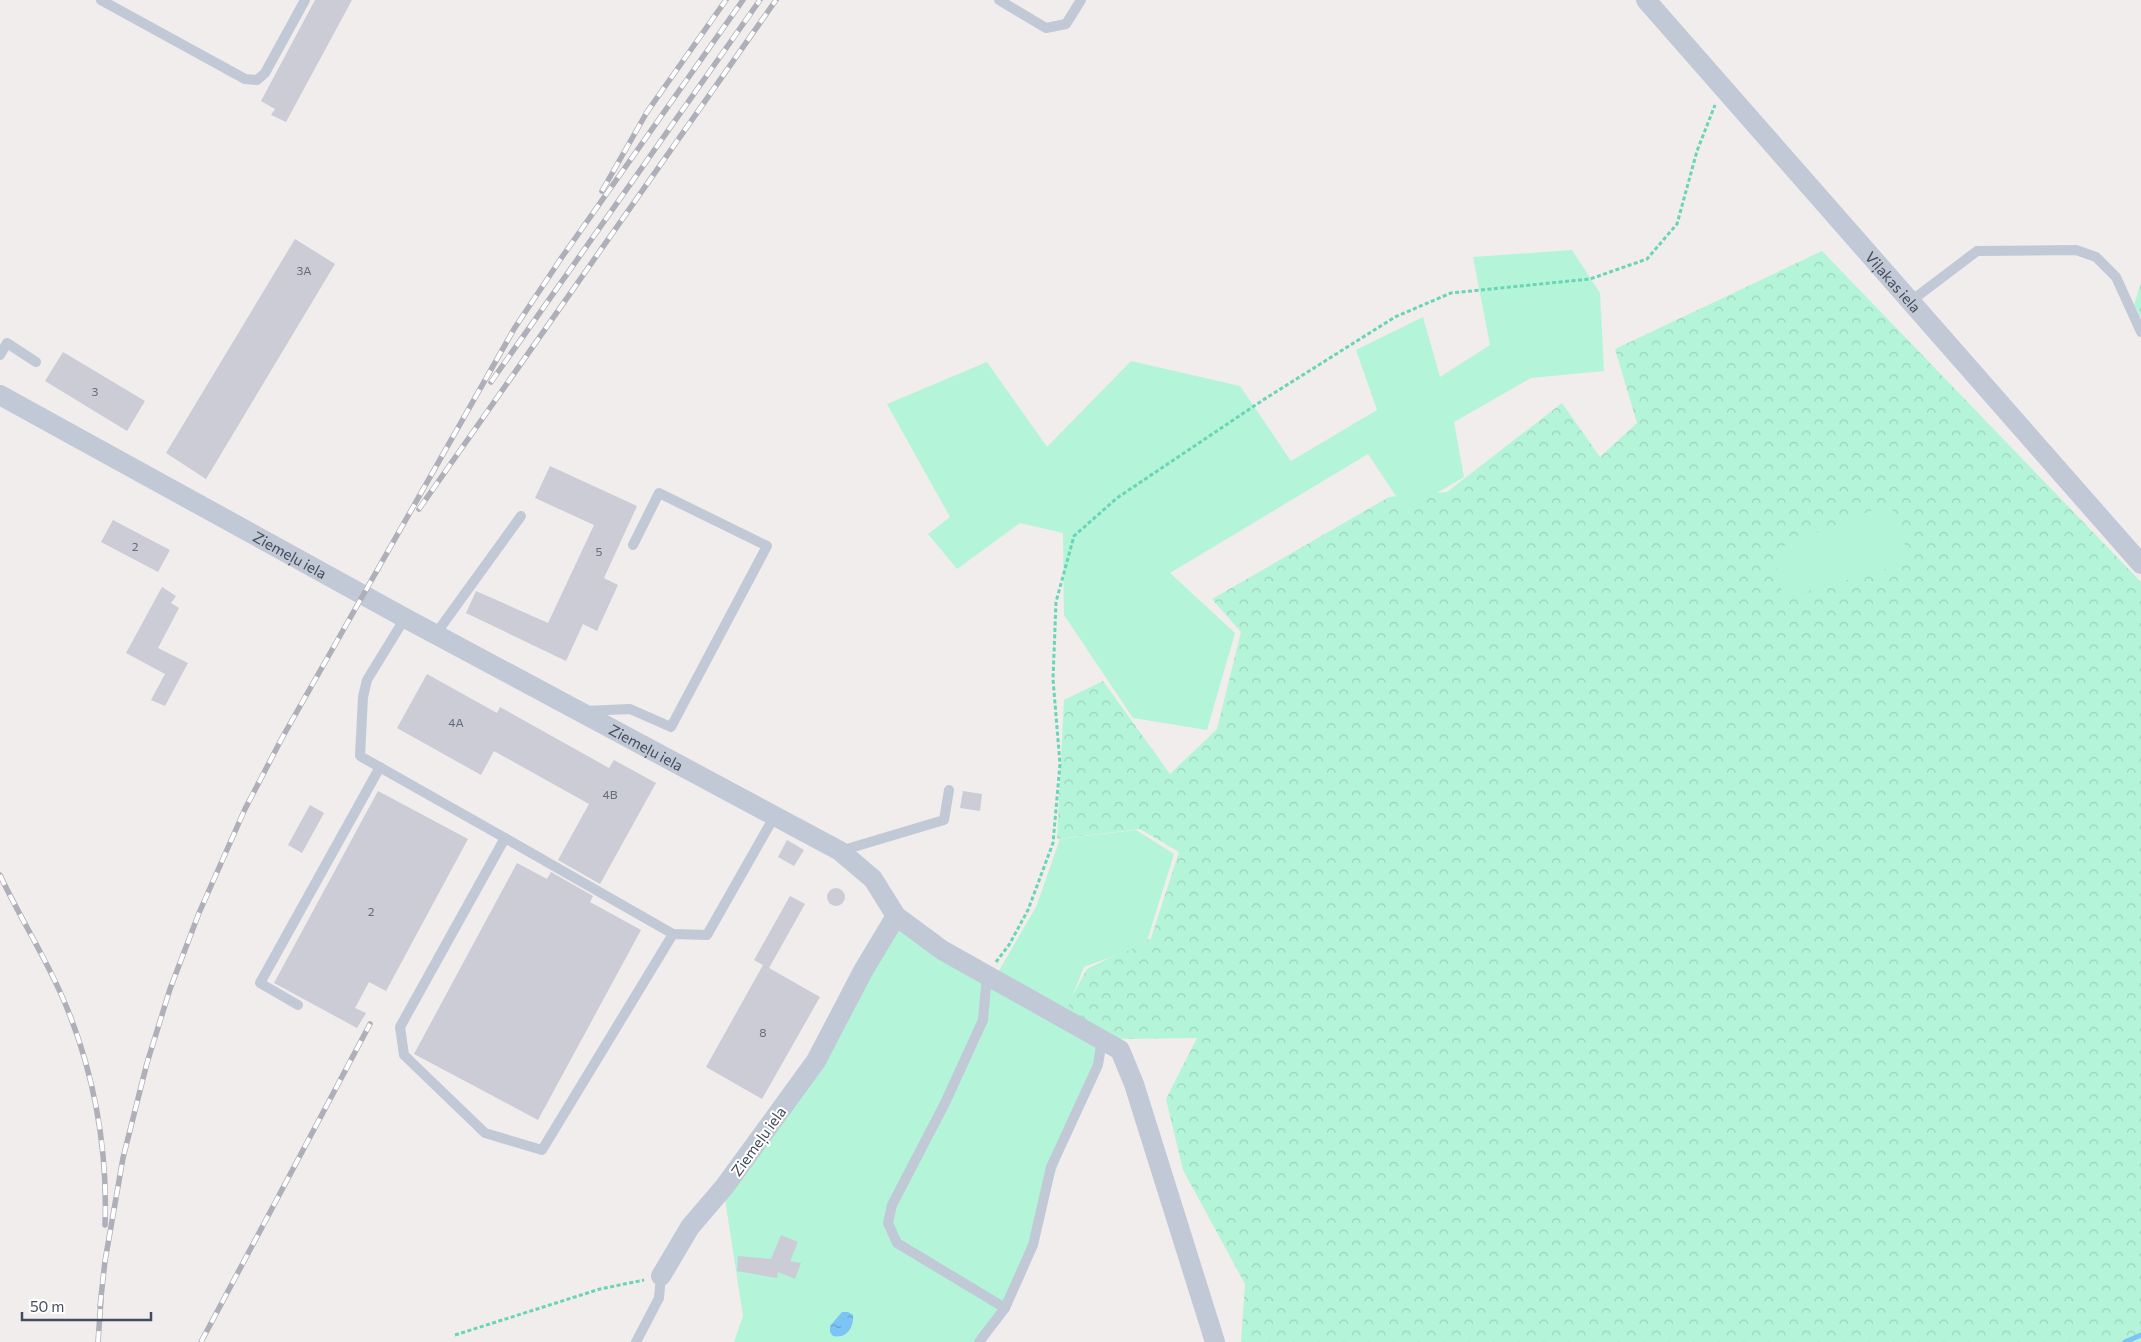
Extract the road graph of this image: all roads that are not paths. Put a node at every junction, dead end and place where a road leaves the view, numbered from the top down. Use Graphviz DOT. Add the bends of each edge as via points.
graph roads {
  1 [pos="101,0"];
  2 [pos="305,0"];
  3 [pos="999,0"];
  4 [pos="1081,0"];
  5 [pos="1646,0"];
  6 [pos="1911,301"];
  7 [pos="2141,332"];
  8 [pos="0,355"];
  9 [pos="36,362"];
  10 [pos="0,395"];
  11 [pos="521,516"];
  12 [pos="633,545"];
  13 [pos="2141,564"];
  14 [pos="405,618"];
  15 [pos="435,635"];
  16 [pos="577,711"];
  17 [pos="380,767"];
  18 [pos="949,790"];
  19 [pos="774,817"];
  20 [pos="505,838"];
  21 [pos="840,851"];
  22 [pos="896,916"];
  23 [pos="673,934"];
  24 [pos="987,975"];
  25 [pos="298,1005"];
  26 [pos="1102,1040"];
  27 [pos="661,1276"];
  28 [pos="1005,1308"];
  29 [pos="636,1342"];
  30 [pos="979,1342"];
  31 [pos="1215,1342"];
  1 -- 2 [label="lane" via="245,79 257,80 265,73"];
  3 -- 4 [label="lane" via="1046,28 1066,24"];
  5 -- 6 [label="street, Viļakas iela"];
  6 -- 7 [label="lane" via="1977,251 2076,250 2096,257 2116,277"];
  6 -- 13 [label="street, Viļakas iela"];
  8 -- 9 [label="lane" via="6,343"];
  10 -- 14 [label="street, Ziemeļu iela"];
  11 -- 15 [label="lane"];
  12 -- 16 [label="lane" via="659,493 767,546 671,727 630,709"];
  14 -- 15 [label="street, Ziemeļu iela"];
  14 -- 17 [label="lane" via="367,680 363,697 360,756"];
  15 -- 16 [label="street, Ziemeļu iela"];
  16 -- 19 [label="street, Ziemeļu iela"];
  17 -- 20 [label="lane"];
  17 -- 25 [label="lane" via="260,983"];
  18 -- 21 [label="lane" via="944,820"];
  19 -- 21 [label="street, Ziemeļu iela"];
  19 -- 23 [label="lane" via="707,935"];
  20 -- 23 [label="lane"];
  20 -- 23 [label="lane" via="400,1027 404,1055 486,1134 542,1150"];
  21 -- 22 [label="street, Ziemeļu iela" via="873,879"];
  22 -- 24 [label="street" via="942,950"];
  22 -- 27 [label="street, Ziemeļu iela" via="816,1061 725,1186 690,1227"];
  24 -- 26 [label="street"];
  24 -- 28 [label="lane" via="983,1020 945,1104 892,1205 888,1223 897,1243"];
  26 -- 28 [label="lane" via="1098,1065 1051,1167 1032,1245"];
  26 -- 31 [label="street" via="1120,1050 1134,1084"];
  27 -- 29 [label="lane" via="659,1298"];
  28 -- 30 [label="lane"];
}
